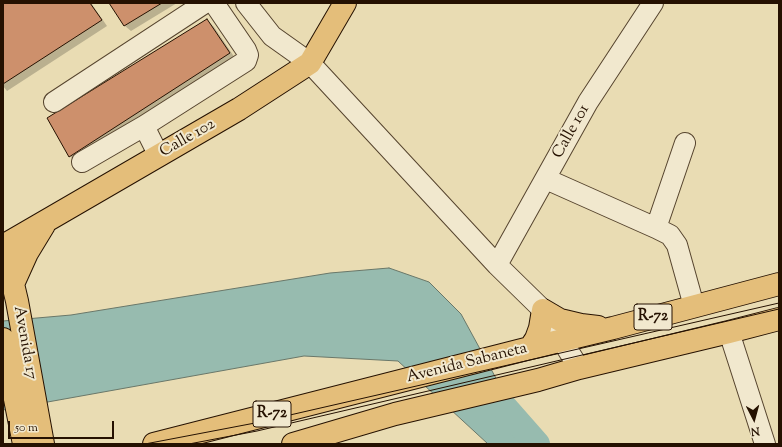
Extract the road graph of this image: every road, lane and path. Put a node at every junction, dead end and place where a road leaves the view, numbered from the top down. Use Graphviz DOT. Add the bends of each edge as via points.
graph roads {
  1 [pos="205,3"];
  2 [pos="214,3"];
  3 [pos="246,3"];
  4 [pos="345,3"];
  5 [pos="653,3"];
  6 [pos="310,63"];
  7 [pos="54,102"];
  8 [pos="144,126"];
  9 [pos="685,143"];
  10 [pos="159,156"];
  11 [pos="82,162"];
  12 [pos="546,179"];
  13 [pos="46,222"];
  14 [pos="656,228"];
  15 [pos="3,245"];
  16 [pos="498,265"];
  17 [pos="779,284"];
  18 [pos="15,292"];
  19 [pos="694,306"];
  20 [pos="542,310"];
  21 [pos="779,319"];
  22 [pos="613,328"];
  23 [pos="729,332"];
  24 [pos="3,339"];
  25 [pos="561,340"];
  26 [pos="528,348"];
  27 [pos="580,368"];
  28 [pos="28,430"];
  29 [pos="43,444"];
  30 [pos="154,444"];
  31 [pos="293,444"];
  32 [pos="765,444"];
  1 -- 7 [label="street"];
  2 -- 8 [label="street" via="246,50 246,60"];
  3 -- 6 [label="street" via="272,36"];
  4 -- 6 [label="main road, Calle 102"];
  5 -- 12 [label="street, Calle 101" via="588,102"];
  6 -- 10 [label="main road, Calle 102"];
  6 -- 16 [label="street"];
  8 -- 10 [label="street"];
  8 -- 11 [label="street"];
  9 -- 14 [label="street"];
  10 -- 13 [label="main road, Calle 102"];
  12 -- 14 [label="street"];
  12 -- 16 [label="street, Calle 101"];
  13 -- 15 [label="main road, Calle 102"];
  13 -- 18 [label="main road" via="27,253"];
  14 -- 19 [label="street" via="670,235 677,245"];
  15 -- 18 [label="main road, Avenida 17"];
  16 -- 20 [label="street"];
  17 -- 19 [label="main road, Avenida Sabaneta / R-72"];
  18 -- 28 [label="main road, Avenida 17"];
  19 -- 22 [label="main road, Avenida Sabaneta / R-72"];
  20 -- 22 [label="main road" via="560,320"];
  20 -- 25 [label="street"];
  20 -- 26 [label="main road" via="536,339"];
  21 -- 23 [label="main road, Avenida Sabaneta / R-72"];
  22 -- 25 [label="main road, Avenida Sabaneta / R-72"];
  23 -- 27 [label="main road, Avenida Sabaneta / R-72"];
  23 -- 32 [label="street"];
  24 -- 28 [label="main road, Avenida 17"];
  25 -- 26 [label="main road, Avenida Sabaneta / R-72"];
  25 -- 27 [label="street"];
  26 -- 30 [label="main road, Avenida Sabaneta / R-72"];
  27 -- 31 [label="main road, Avenida Sabaneta / R-72" via="395,414"];
  28 -- 29 [label="main road, Avenida 17"];
}
